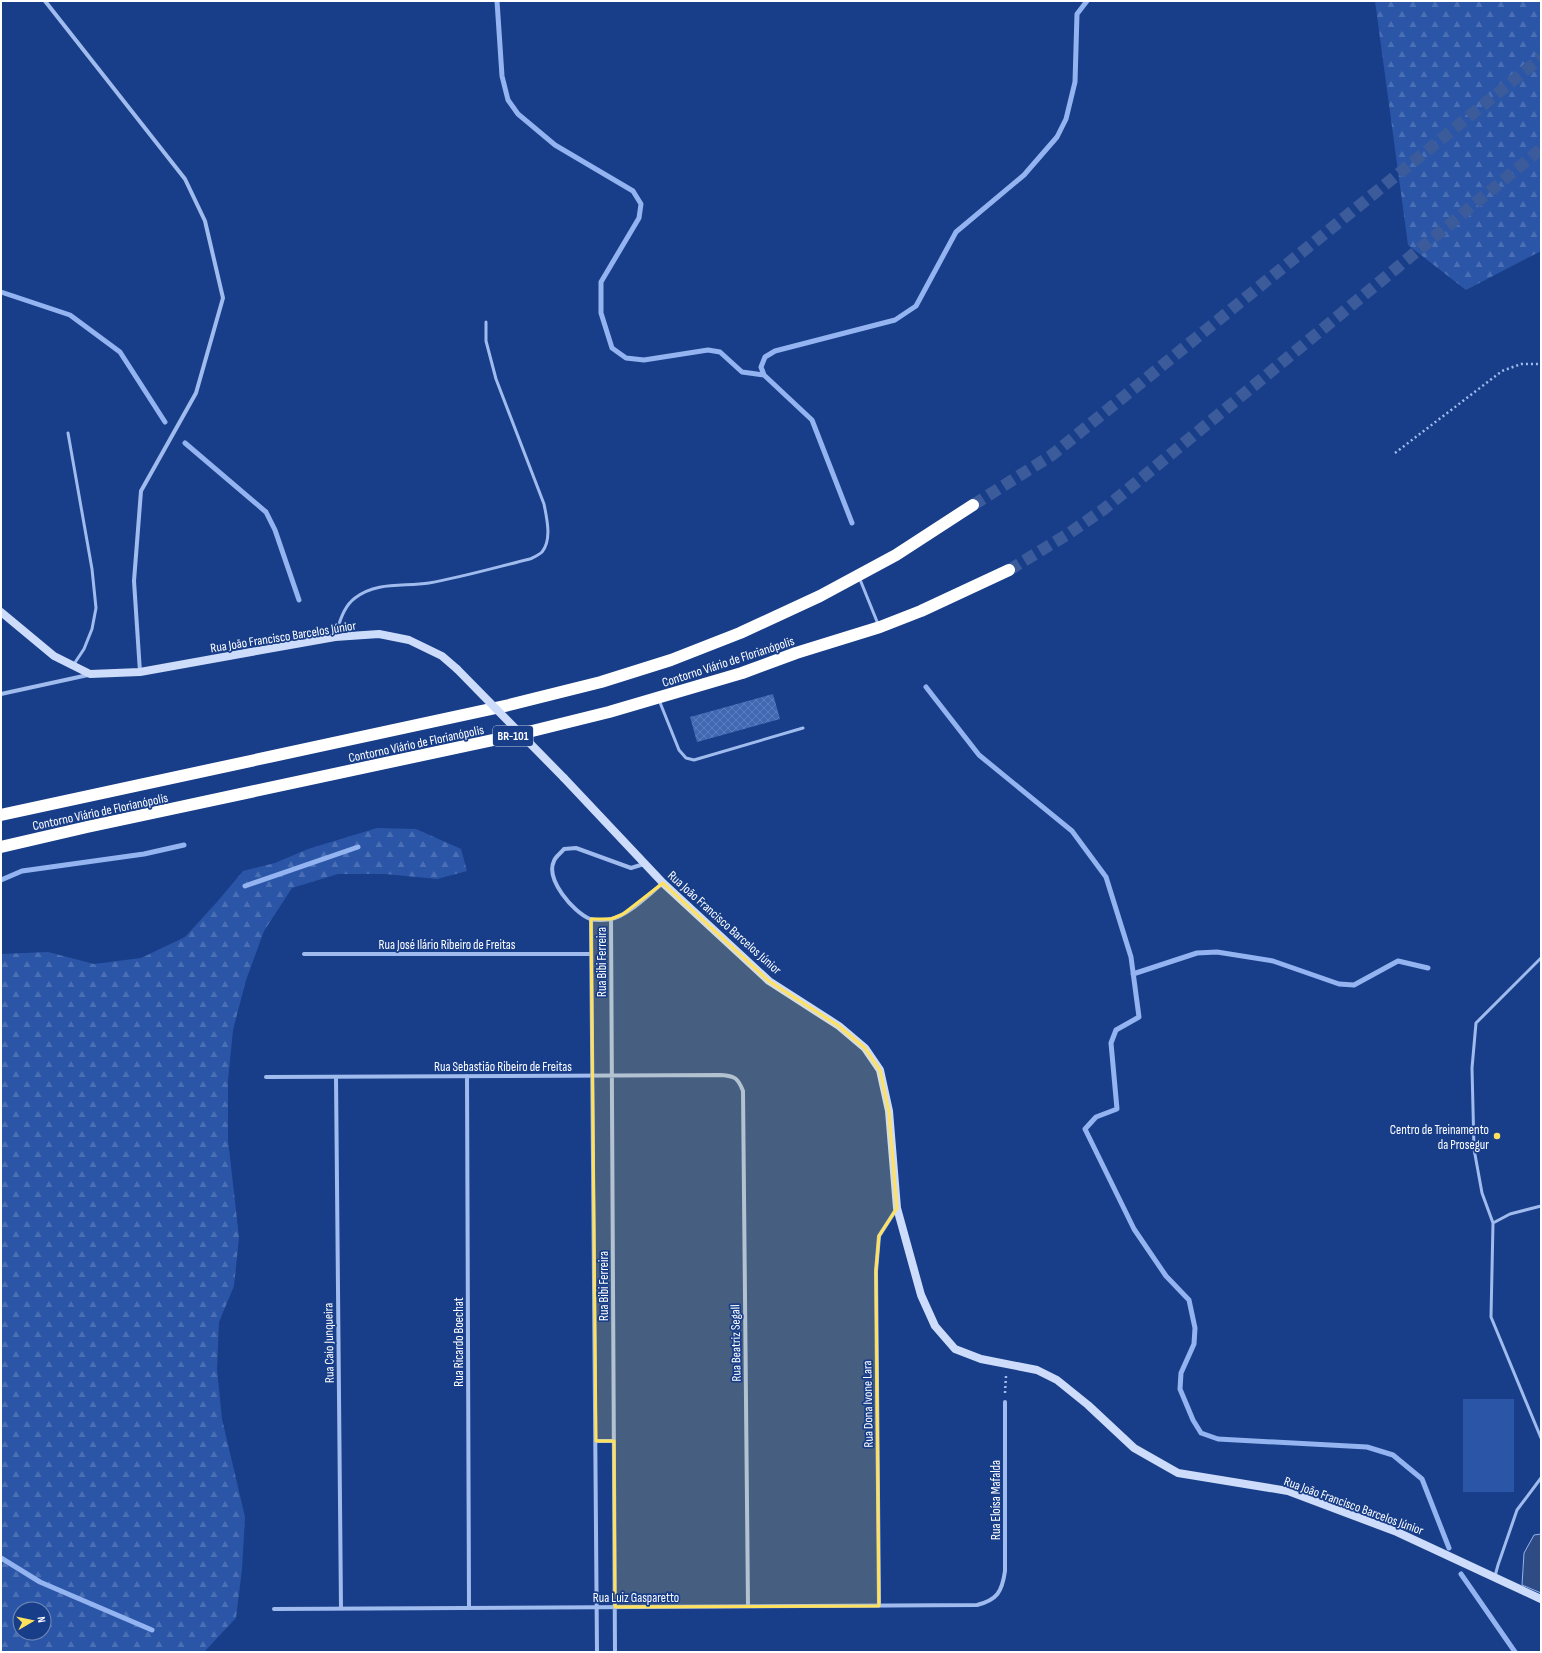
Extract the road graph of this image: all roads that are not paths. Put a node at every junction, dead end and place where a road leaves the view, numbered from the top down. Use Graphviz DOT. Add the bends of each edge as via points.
graph roads {
  1 [pos="45,1"];
  2 [pos="486,322"];
  3 [pos="68,433"];
  4 [pos="973,505"];
  5 [pos="1009,570"];
  6 [pos="858,575"];
  7 [pos="1,612"];
  8 [pos="880,627"];
  9 [pos="335,637"];
  10 [pos="72,666"];
  11 [pos="140,672"];
  12 [pos="90,674"];
  13 [pos="1,694"];
  14 [pos="659,698"];
  15 [pos="803,728"];
  16 [pos="1,815"];
  17 [pos="1,847"];
  18 [pos="644,864"];
  19 [pos="663,883"];
  20 [pos="591,919"];
  21 [pos="611,919"];
  22 [pos="304,954"];
  23 [pos="590,954"];
  24 [pos="1541,958"];
  25 [pos="467,1076"];
  26 [pos="592,1076"];
  27 [pos="612,1076"];
  28 [pos="266,1077"];
  29 [pos="336,1077"];
  30 [pos="739,1081"];
  31 [pos="1541,1206"];
  32 [pos="897,1208"];
  33 [pos="1493,1223"];
  34 [pos="1005,1402"];
  35 [pos="1541,1438"];
  36 [pos="596,1441"];
  37 [pos="614,1441"];
  38 [pos="1541,1478"];
  39 [pos="1495,1578"];
  40 [pos="996,1596"];
  41 [pos="1541,1599"];
  42 [pos="748,1606"];
  43 [pos="879,1606"];
  44 [pos="597,1607"];
  45 [pos="615,1607"];
  46 [pos="341,1608"];
  47 [pos="469,1608"];
  48 [pos="274,1609"];
  49 [pos="597,1652"];
  50 [pos="615,1652"];
  1 -- 11 [label="street" via="185,179 205,221 223,298 196,393 142,491 134,581"];
  2 -- 9 [label="lane" via="486,341 496,379 544,504 548,523 547,543 541,553 530,559 428,583 370,589 354,598 342,613"];
  3 -- 10 [label="lane" via="92,569 96,608 87,642"];
  4 -- 6 [label="highway, Contorno Viário de Florianópolis / BR-101" via="896,555"];
  5 -- 8 [label="highway, Contorno Viário de Florianópolis / BR-101"];
  6 -- 8 [label="lane"];
  6 -- 16 [label="highway, Contorno Viário de Florianópolis / BR-101" via="740,634 671,660 601,682 509,705"];
  7 -- 10 [label="street" via="54,656"];
  8 -- 14 [label="highway, Contorno Viário de Florianópolis / BR-101"];
  9 -- 11 [label="street, Rua João Francisco Barcelos Júnior"];
  9 -- 18 [label="street, Rua João Francisco Barcelos Júnior, bridge" via="379,634 409,640 442,656 564,778"];
  10 -- 12 [label="street"];
  11 -- 12 [label="street, Rua João Francisco Barcelos Júnior"];
  12 -- 13 [label="street"];
  14 -- 15 [label="lane" via="679,750 686,758 694,760"];
  14 -- 17 [label="highway, Contorno Viário de Florianópolis / BR-101" via="516,736"];
  18 -- 19 [label="street, Rua João Francisco Barcelos Júnior"];
  18 -- 20 [label="street" via="632,868 576,848 564,849 554,861 552,876 570,904"];
  19 -- 21 [label="street" via="623,914"];
  19 -- 32 [label="street, Rua João Francisco Barcelos Júnior" via="769,981 839,1026 865,1048 880,1070 889,1111"];
  20 -- 21 [label="street"];
  20 -- 23 [label="street, Rua Bibi Ferreira"];
  21 -- 27 [label="street, Rua Bibi Ferreira"];
  22 -- 23 [label="street, Rua José Ilário Ribeiro de Freitas"];
  23 -- 26 [label="street, Rua Bibi Ferreira"];
  24 -- 33 [label="lane" via="1476,1023 1474,1029 1474,1149 1482,1193"];
  25 -- 26 [label="street, Rua Sebastião Ribeiro de Freitas"];
  25 -- 29 [label="street, Rua Sebastião Ribeiro de Freitas"];
  25 -- 47 [label="street, Rua Ricardo Boechat"];
  26 -- 27 [label="street, Rua Sebastião Ribeiro de Freitas"];
  26 -- 36 [label="street, Rua Bibi Ferreira"];
  27 -- 30 [label="street, Rua Sebastião Ribeiro de Freitas" via="721,1075 731,1076"];
  27 -- 37 [label="street, Rua Bibi Ferreira"];
  28 -- 29 [label="street, Rua Sebastião Ribeiro de Freitas"];
  29 -- 46 [label="street, Rua Caio Junqueira"];
  30 -- 42 [label="street, Rua Beatriz Segall" via="743,1091"];
  31 -- 33 [label="lane" via="1510,1214"];
  32 -- 39 [label="street, Rua João Francisco Barcelos Júnior" via="921,1295 935,1326 956,1349 981,1358 1037,1370 1057,1380 1134,1448 1178,1473 1288,1491 1397,1532"];
  32 -- 43 [label="street, Rua Dona Ivone Lara" via="879,1236 876,1271"];
  33 -- 35 [label="lane" via="1491,1317"];
  34 -- 40 [label="street, Rua Eloísa Mafalda" via="1005,1571 1003,1586"];
  36 -- 37 [label="street"];
  36 -- 44 [label="street, Rua Bibi Ferreira"];
  37 -- 45 [label="street, Rua Bibi Ferreira"];
  38 -- 39 [label="lane" via="1517,1510"];
  39 -- 41 [label="street, Rua João Francisco Barcelos Júnior"];
  40 -- 43 [label="street, Rua Luiz Gasparetto" via="977,1606"];
  42 -- 43 [label="street, Rua Luiz Gasparetto"];
  42 -- 45 [label="street, Rua Luiz Gasparetto"];
  44 -- 45 [label="street, Rua Luiz Gasparetto"];
  44 -- 47 [label="street, Rua Luiz Gasparetto"];
  44 -- 49 [label="street, Rua Bibi Ferreira"];
  45 -- 50 [label="street, Rua Bibi Ferreira"];
  46 -- 47 [label="street, Rua Luiz Gasparetto"];
  46 -- 48 [label="street, Rua Luiz Gasparetto"];
}
